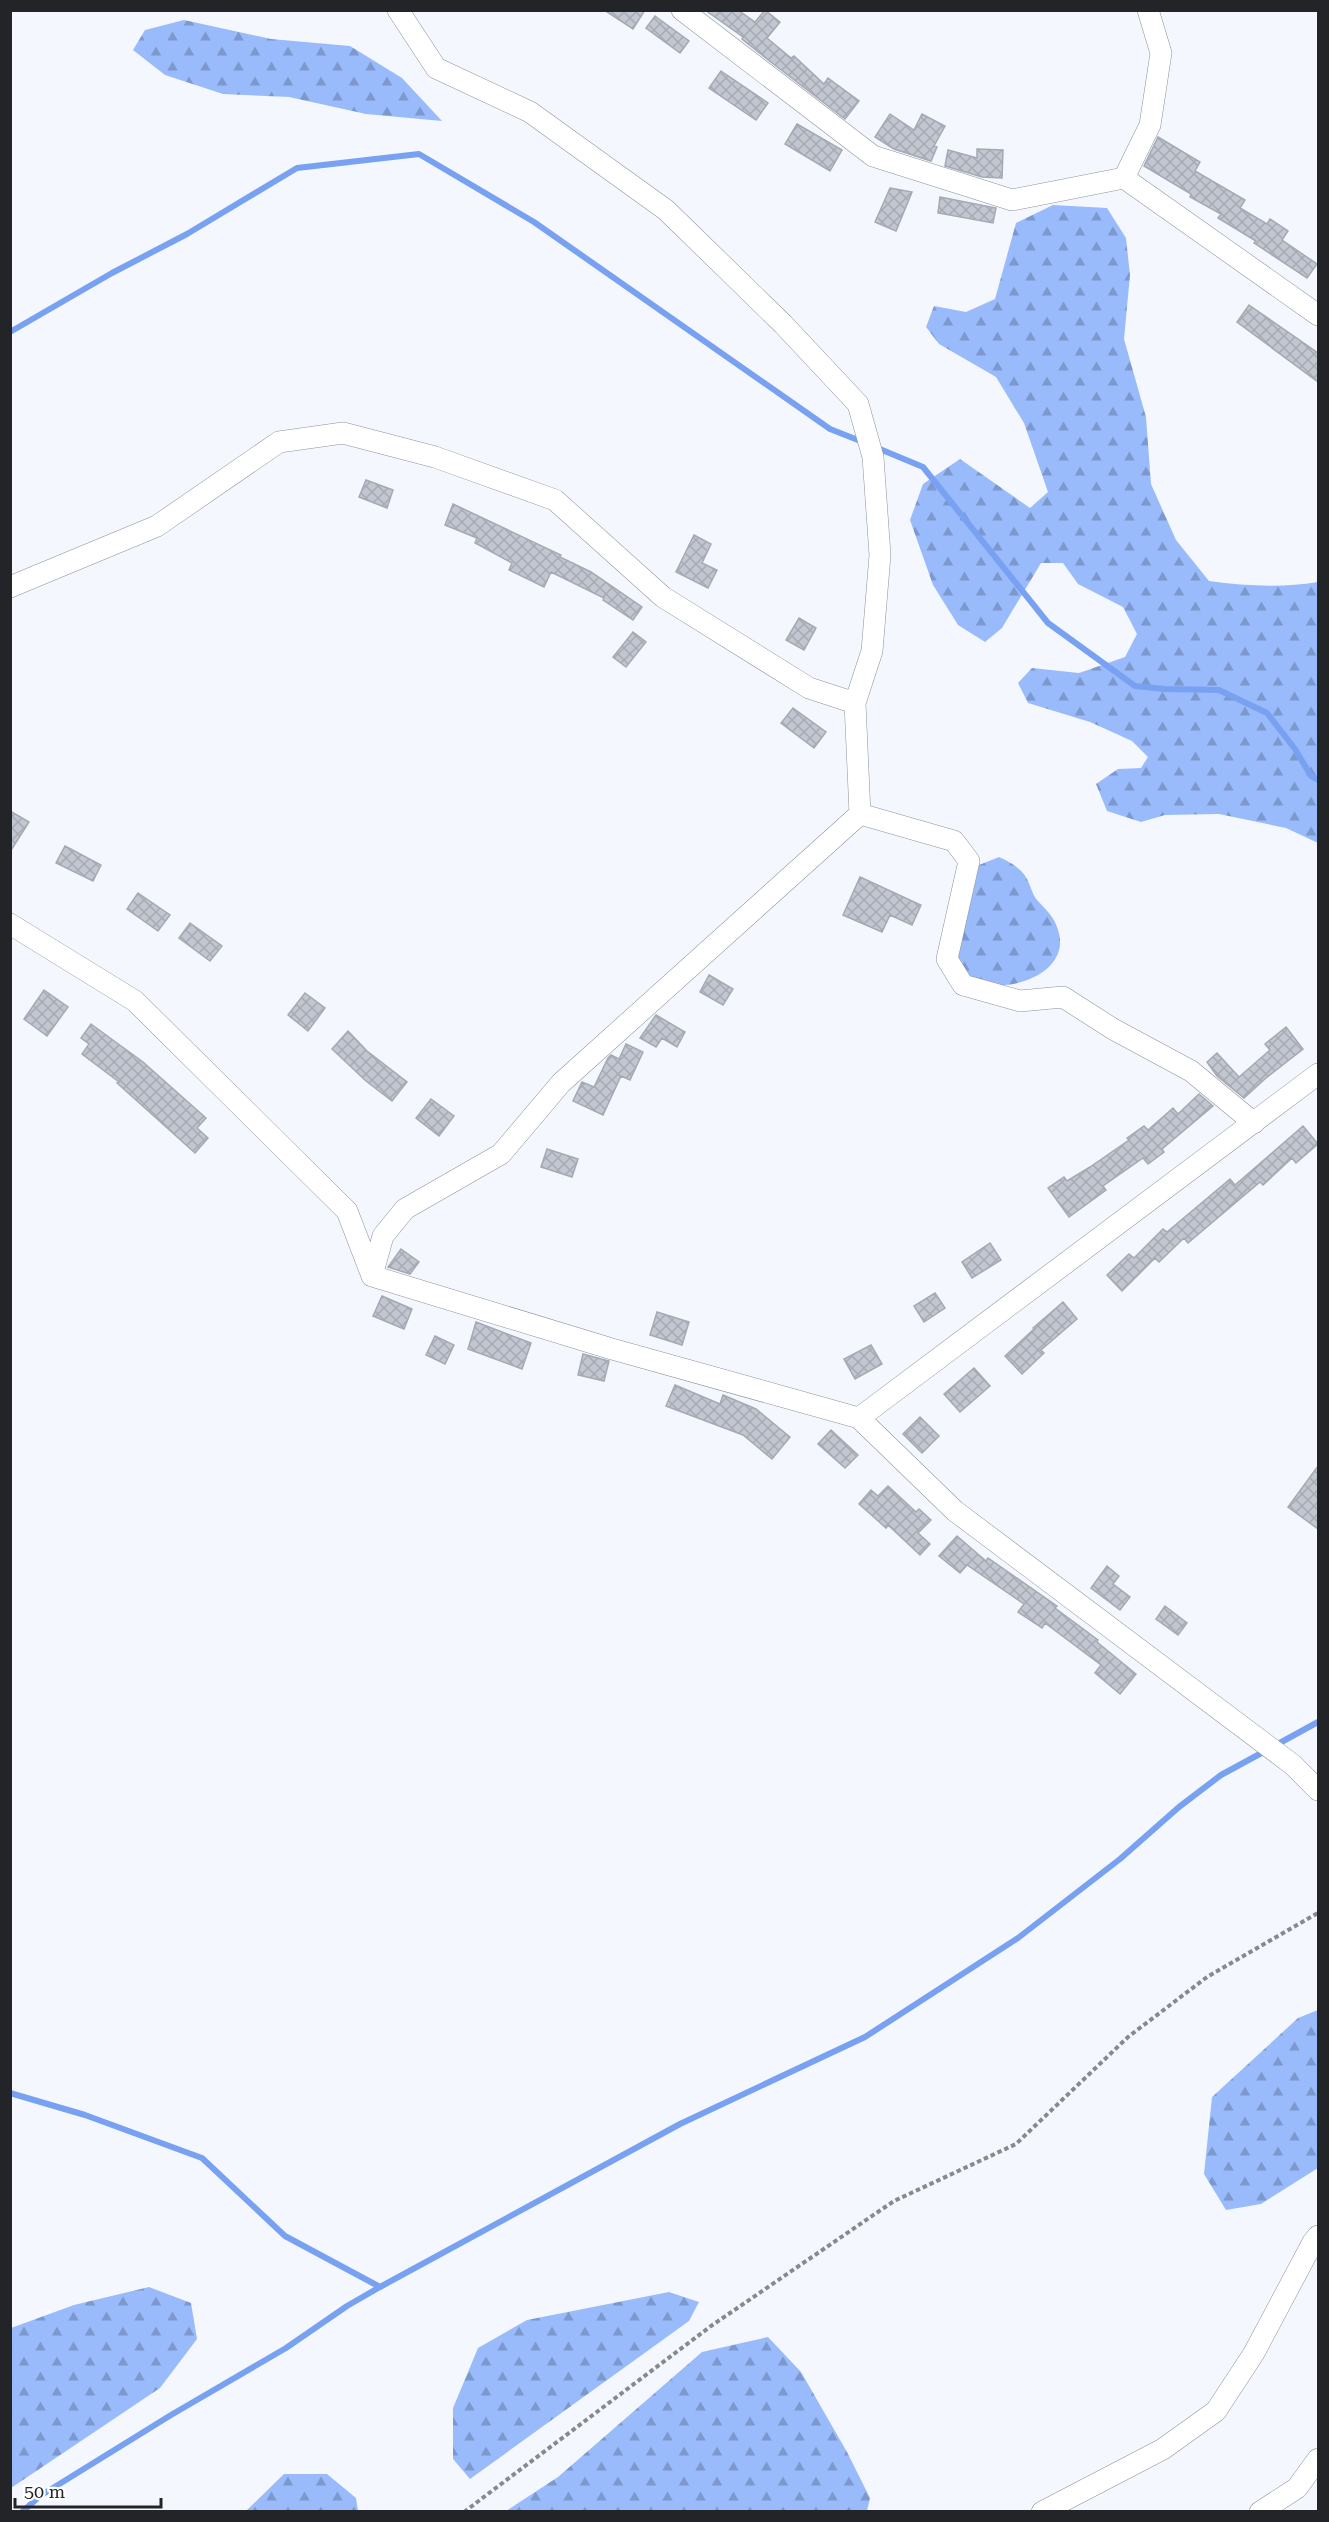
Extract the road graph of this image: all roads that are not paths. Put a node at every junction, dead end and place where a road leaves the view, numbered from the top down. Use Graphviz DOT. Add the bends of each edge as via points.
graph roads {
  1 [pos="398,10"];
  2 [pos="682,10"];
  3 [pos="1148,10"];
  4 [pos="1124,178"];
  5 [pos="1318,315"];
  6 [pos="10,587"];
  7 [pos="855,703"];
  8 [pos="860,814"];
  9 [pos="10,924"];
  10 [pos="1318,1074"];
  11 [pos="1254,1123"];
  12 [pos="372,1276"];
  13 [pos="859,1418"];
  14 [pos="1318,1790"];
  15 [pos="1318,2236"];
  16 [pos="1318,2459"];
  17 [pos="1297,2488"];
  18 [pos="1042,2511"];
  19 [pos="1260,2511"];
  20 [pos="1277,2511"];
  1 -- 7 [label="street" via="436,68 530,112 666,210 858,404 873,457 880,555 872,651"];
  2 -- 4 [label="street" via="873,156 1012,200"];
  3 -- 4 [label="street" via="1161,53 1160,64 1150,125"];
  4 -- 5 [label="street"];
  6 -- 7 [label="street" via="157,526 279,442 343,433 435,457 555,500 663,597 809,688"];
  7 -- 8 [label="street"];
  8 -- 11 [label="street" via="954,842 969,861 946,959 963,985 1020,1001 1063,997 1191,1071"];
  8 -- 12 [label="street" via="561,1083 501,1154 405,1209 382,1236"];
  9 -- 12 [label="street" via="135,1001 347,1211"];
  10 -- 11 [label="street"];
  11 -- 13 [label="street"];
  12 -- 13 [label="street"];
  13 -- 14 [label="street" via="955,1511 1293,1765"];
  15 -- 18 [label="street" via="1254,2354 1216,2411 1163,2449"];
  16 -- 17 [label="street"];
  17 -- 19 [label="street"];
  17 -- 20 [label="street"];
}
